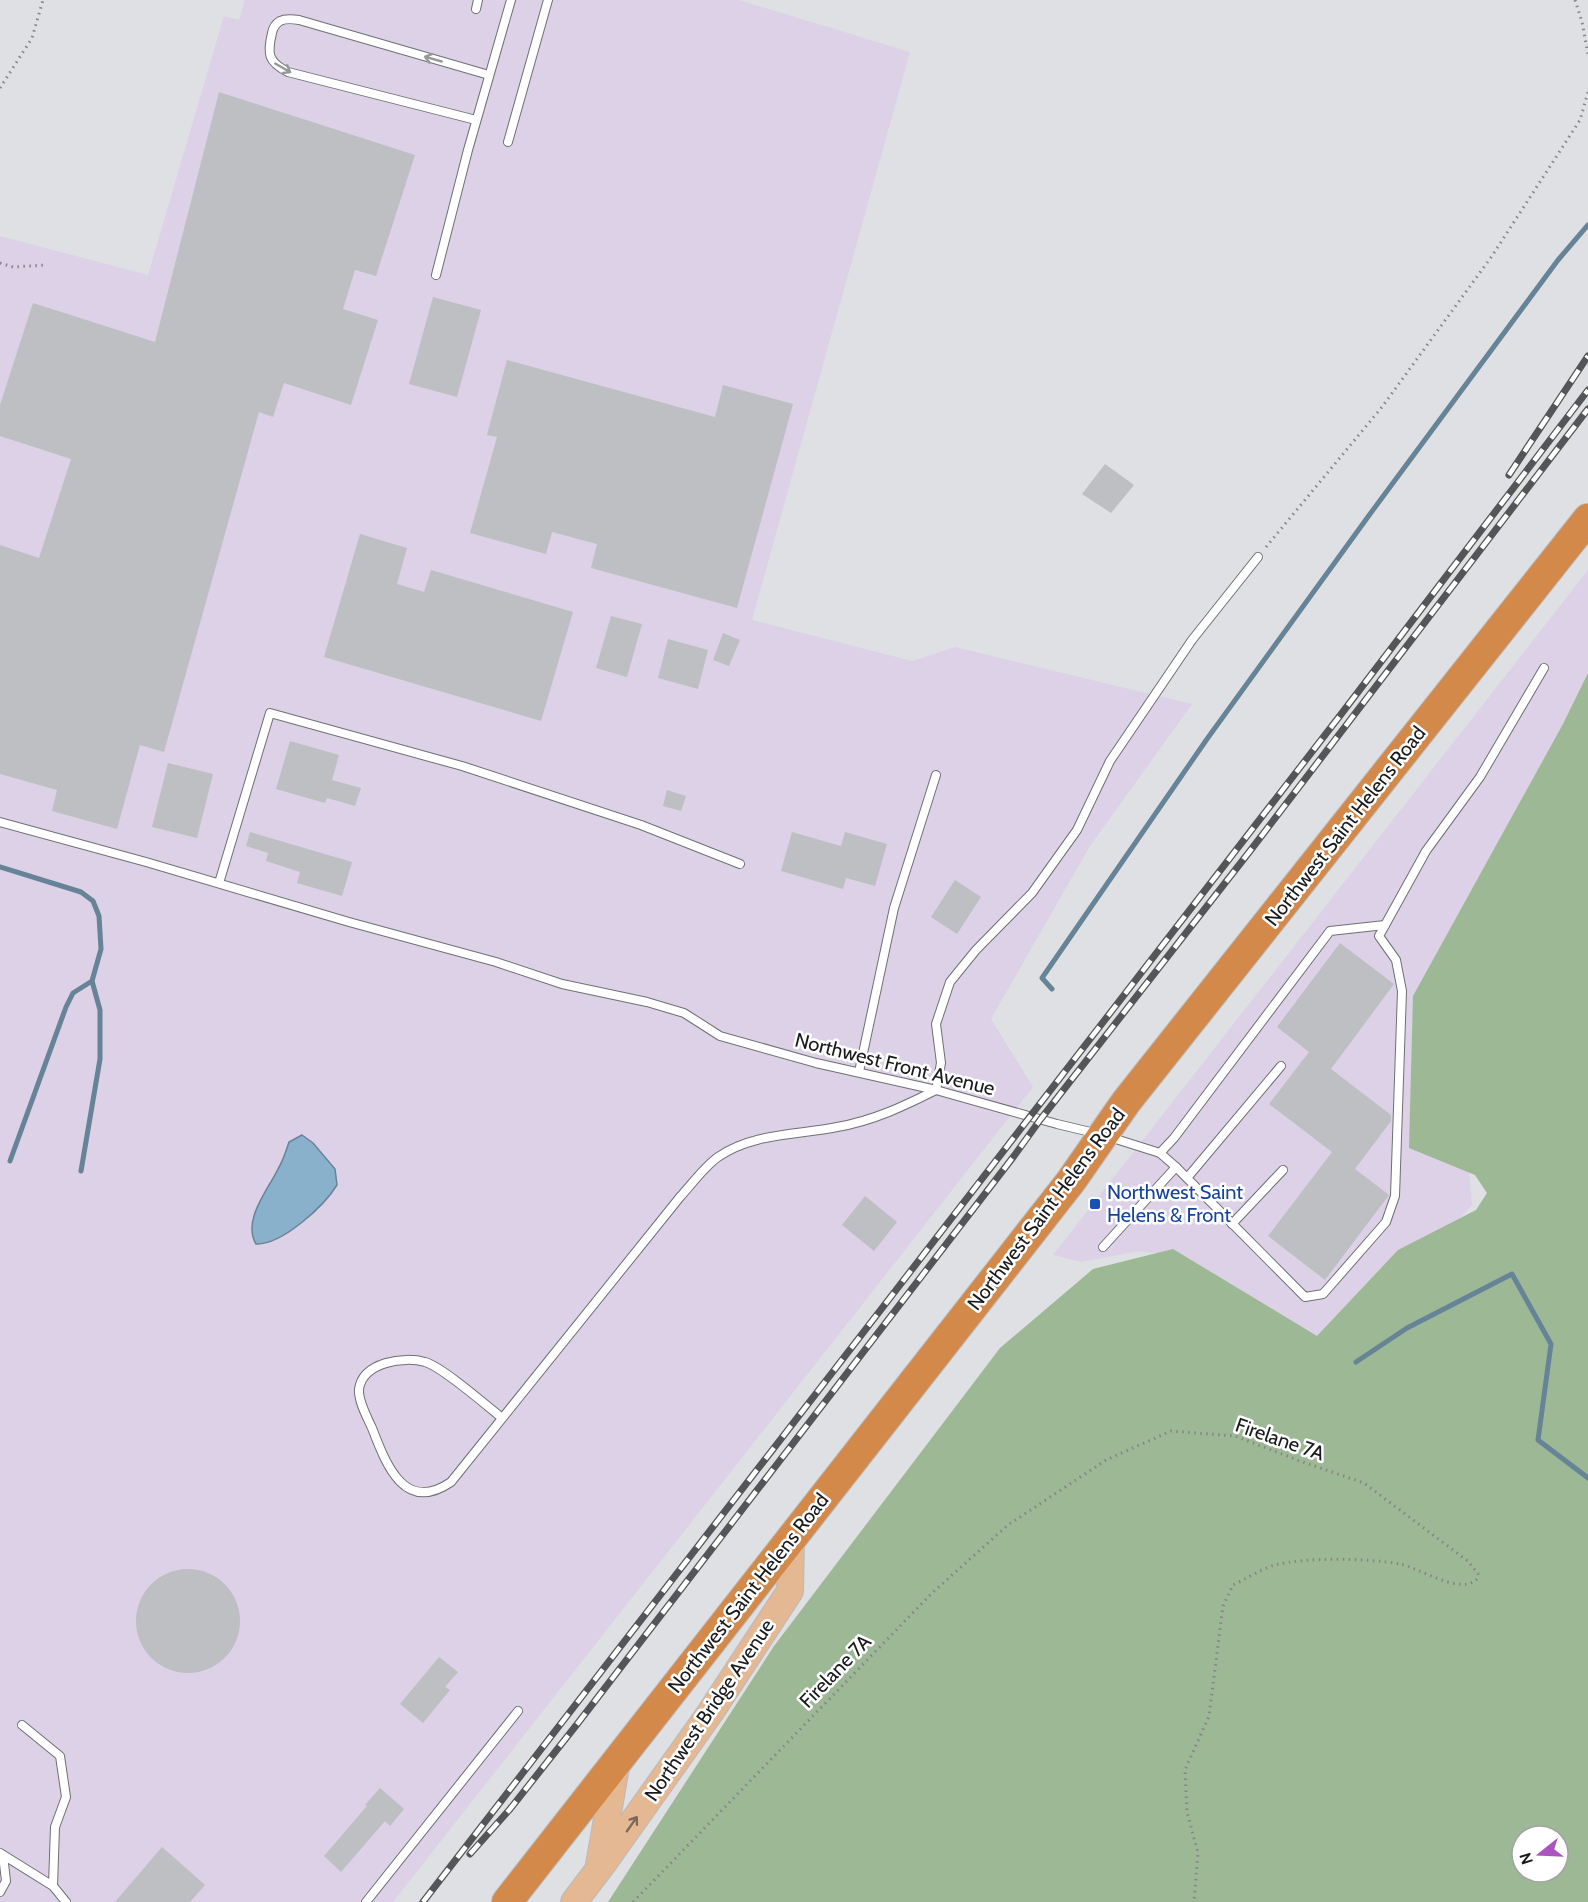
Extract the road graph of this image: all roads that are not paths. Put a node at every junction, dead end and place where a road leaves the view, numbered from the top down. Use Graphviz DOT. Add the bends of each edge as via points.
graph roads {
  1 [pos="511,0"];
  2 [pos="548,0"];
  3 [pos="489,75"];
  4 [pos="476,120"];
  5 [pos="508,142"];
  6 [pos="436,275"];
  7 [pos="1588,519"];
  8 [pos="1258,557"];
  9 [pos="1544,668"];
  10 [pos="936,775"];
  11 [pos="0,822"];
  12 [pos="740,864"];
  13 [pos="219,883"];
  14 [pos="1385,925"];
  15 [pos="1281,1066"];
  16 [pos="859,1072"];
  17 [pos="936,1090"];
  18 [pos="1103,1135"];
  19 [pos="1160,1153"];
  20 [pos="1176,1167"];
  21 [pos="1283,1170"];
  22 [pos="1187,1178"];
  23 [pos="1232,1224"];
  24 [pos="1103,1247"];
  25 [pos="502,1418"];
  26 [pos="791,1539"];
  27 [pos="518,1711"];
  28 [pos="22,1725"];
  29 [pos="617,1761"];
  30 [pos="2,1853"];
  31 [pos="598,1871"];
  32 [pos="53,1886"];
  33 [pos="0,1892"];
  34 [pos="66,1902"];
  35 [pos="366,1902"];
  36 [pos="507,1902"];
  37 [pos="574,1902"];
  1 -- 3 [label="lane"];
  2 -- 5 [label="lane"];
  3 -- 4 [label="lane"];
  3 -- 4 [label="lane, one-way" via="299,20 287,19 274,26 271,58 288,72"];
  4 -- 6 [label="lane"];
  7 -- 18 [label="highway, Northwest Saint Helens Road"];
  8 -- 17 [label="lane" via="1192,640 1110,760 1077,830 1038,884 950,982 936,1024 941,1063"];
  9 -- 14 [label="lane" via="1480,777 1426,851"];
  10 -- 16 [label="lane" via="894,908"];
  11 -- 13 [label="lane, Northwest Front Avenue"];
  12 -- 13 [label="lane" via="641,825 462,766 270,713"];
  13 -- 16 [label="lane, Northwest Front Avenue" via="562,984 647,1002 684,1013 720,1036"];
  14 -- 19 [label="lane" via="1330,931"];
  14 -- 23 [label="lane" via="1379,936 1396,960 1402,991 1395,1196 1386,1222 1323,1294 1305,1297"];
  15 -- 22 [label="lane"];
  16 -- 17 [label="lane, Northwest Front Avenue"];
  17 -- 18 [label="lane, Northwest Front Avenue"];
  17 -- 25 [label="lane" via="886,1114 839,1127 765,1138 717,1158 680,1197"];
  18 -- 19 [label="lane, Northwest Front Avenue"];
  18 -- 26 [label="highway, Northwest Saint Helens Road" via="1071,1182"];
  19 -- 20 [label="lane"];
  20 -- 22 [label="lane"];
  20 -- 24 [label="lane"];
  21 -- 23 [label="lane"];
  22 -- 23 [label="lane"];
  25 -- 25 [label="lane" via="451,1482 440,1490 412,1491 383,1459 359,1389 368,1374 385,1363 426,1362"];
  26 -- 29 [label="highway, Northwest Saint Helens Road"];
  31 -- 26 [label="main road, Northwest Bridge Avenue, one-way" via="710,1713 790,1591"];
  27 -- 35 [label="lane"];
  28 -- 32 [label="lane" via="60,1756 66,1797 55,1827"];
  29 -- 31 [label="main road, Northwest Bridge Avenue"];
  29 -- 36 [label="highway, Northwest Saint Helens Road"];
  30 -- 32 [label="lane"];
  30 -- 33 [label="lane" via="6,1881"];
  31 -- 37 [label="main road, Northwest Bridge Avenue"];
  32 -- 34 [label="lane"];
}
